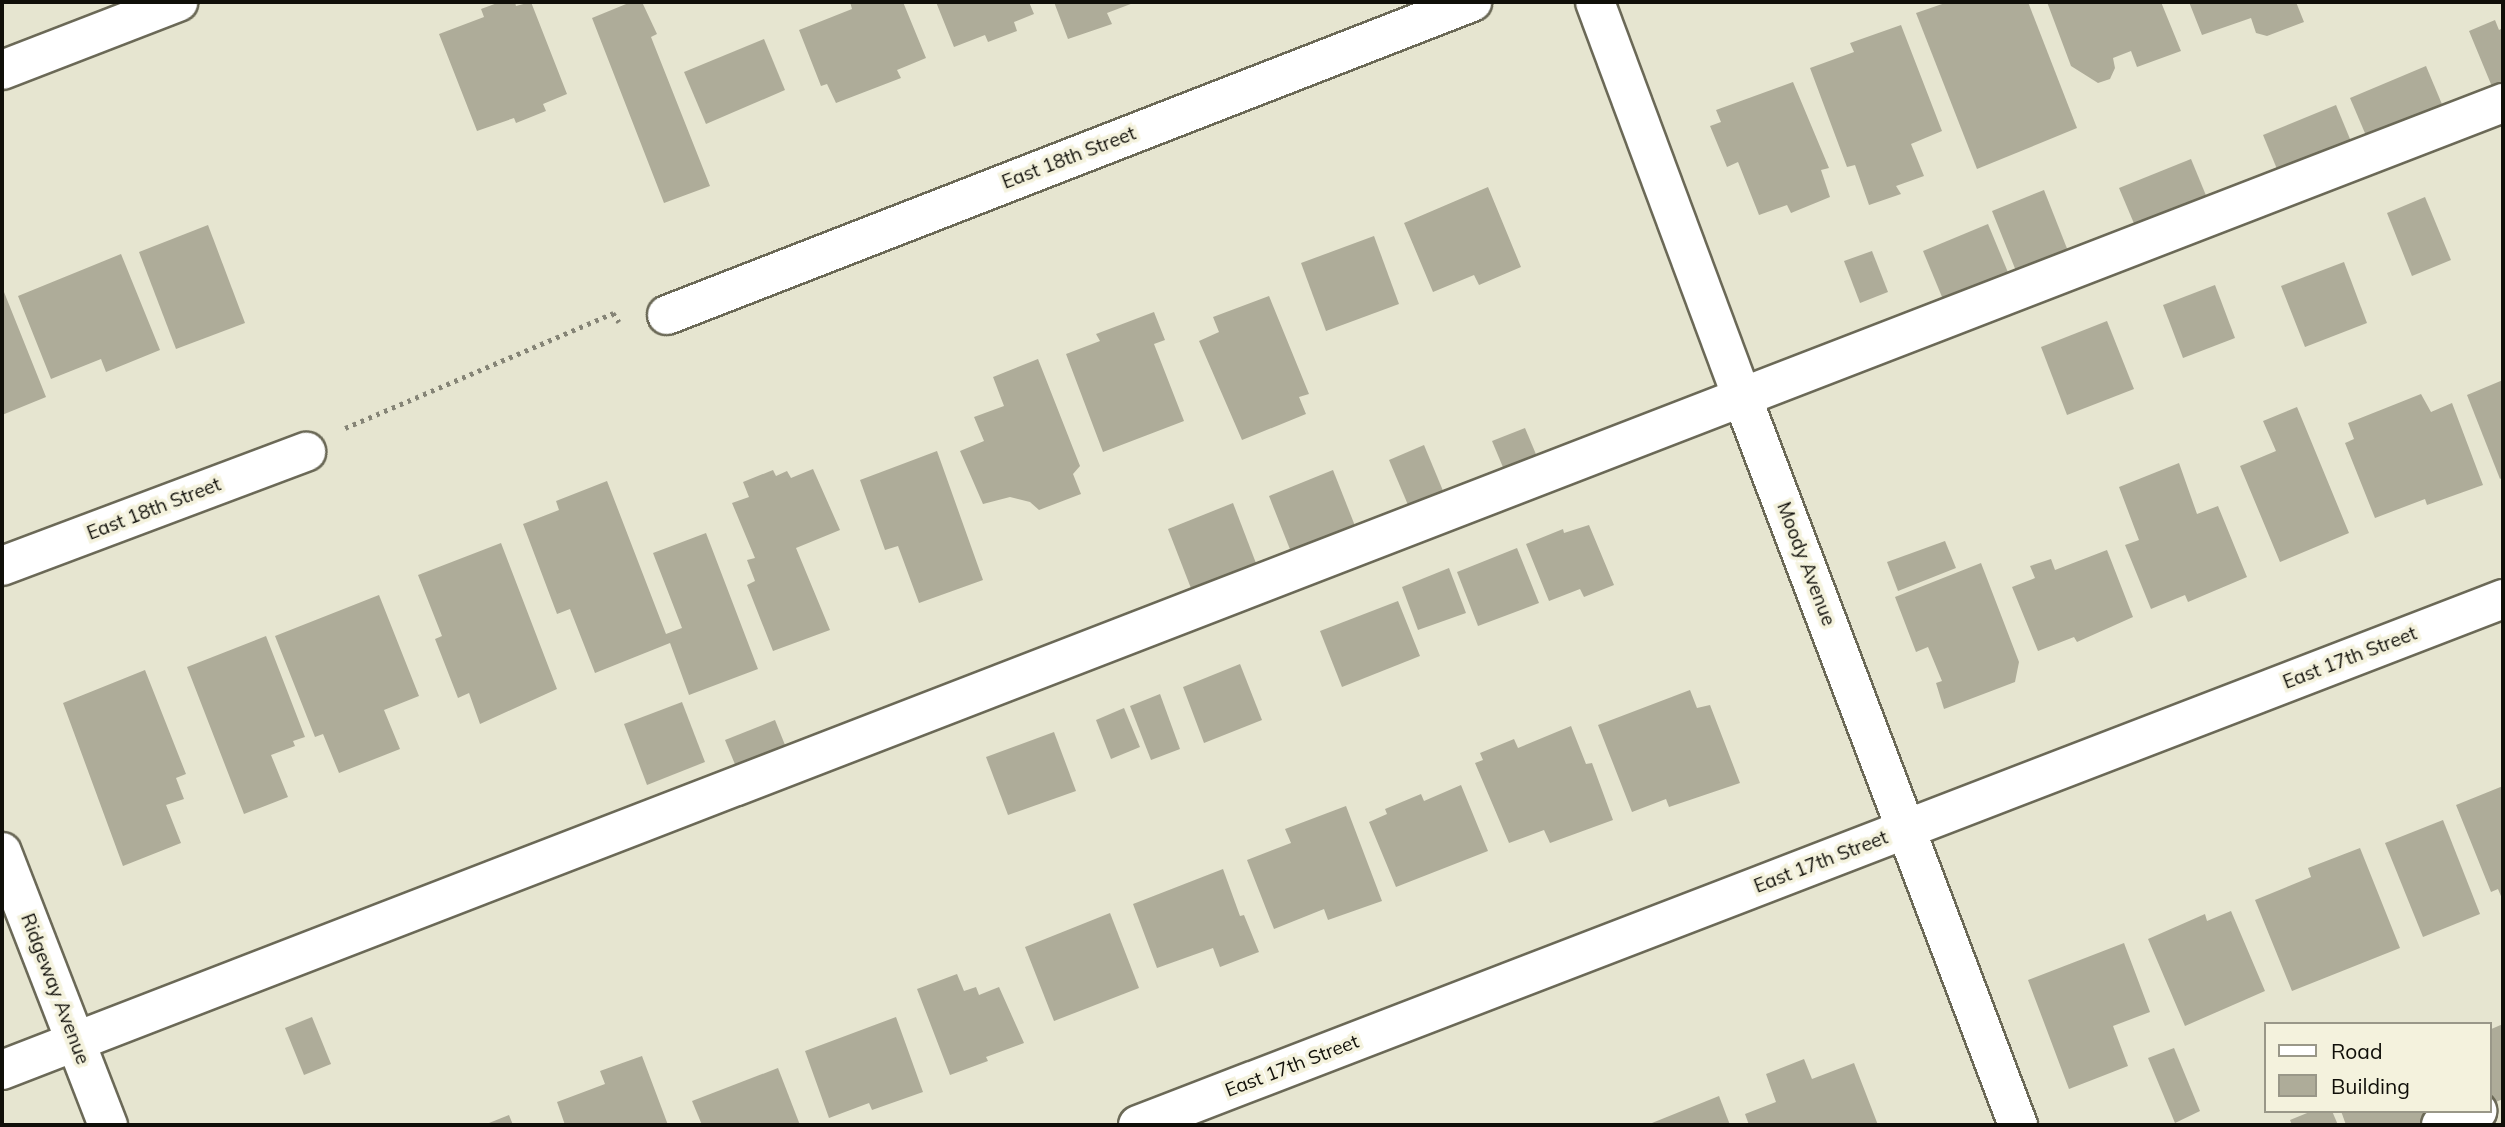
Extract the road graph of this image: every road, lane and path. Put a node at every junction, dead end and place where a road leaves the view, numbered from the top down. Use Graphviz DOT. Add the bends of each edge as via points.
graph roads {
  1 [pos="178,2"];
  2 [pos="1472,2"];
  3 [pos="1595,2"];
  4 [pos="2,70"];
  5 [pos="2503,103"];
  6 [pos="667,315"];
  7 [pos="1741,397"];
  8 [pos="306,452"];
  9 [pos="2,566"];
  10 [pos="2503,599"];
  11 [pos="1907,828"];
  12 [pos="2,852"];
  13 [pos="75,1042"];
  14 [pos="2,1070"];
  15 [pos="2472,1113"];
  16 [pos="108,1125"];
  17 [pos="1138,1125"];
  18 [pos="2018,1125"];
  19 [pos="2441,1125"];
  1 -- 4 [label="street"];
  2 -- 6 [label="street, East 18th Street"];
  3 -- 7 [label="street, Moody Avenue"];
  5 -- 7 [label="street"];
  6 -- 8 [label="path" via="621,326 613,313 330,434"];
  7 -- 11 [label="street, Moody Avenue"];
  7 -- 13 [label="street"];
  8 -- 9 [label="street, East 18th Street"];
  10 -- 11 [label="street, East 17th Street"];
  11 -- 17 [label="street, East 17th Street"];
  11 -- 18 [label="street, Moody Avenue"];
  12 -- 13 [label="street, Ridgeway Avenue"];
  13 -- 14 [label="street"];
  13 -- 16 [label="street, Ridgeway Avenue"];
  15 -- 19 [label="street"];
}
